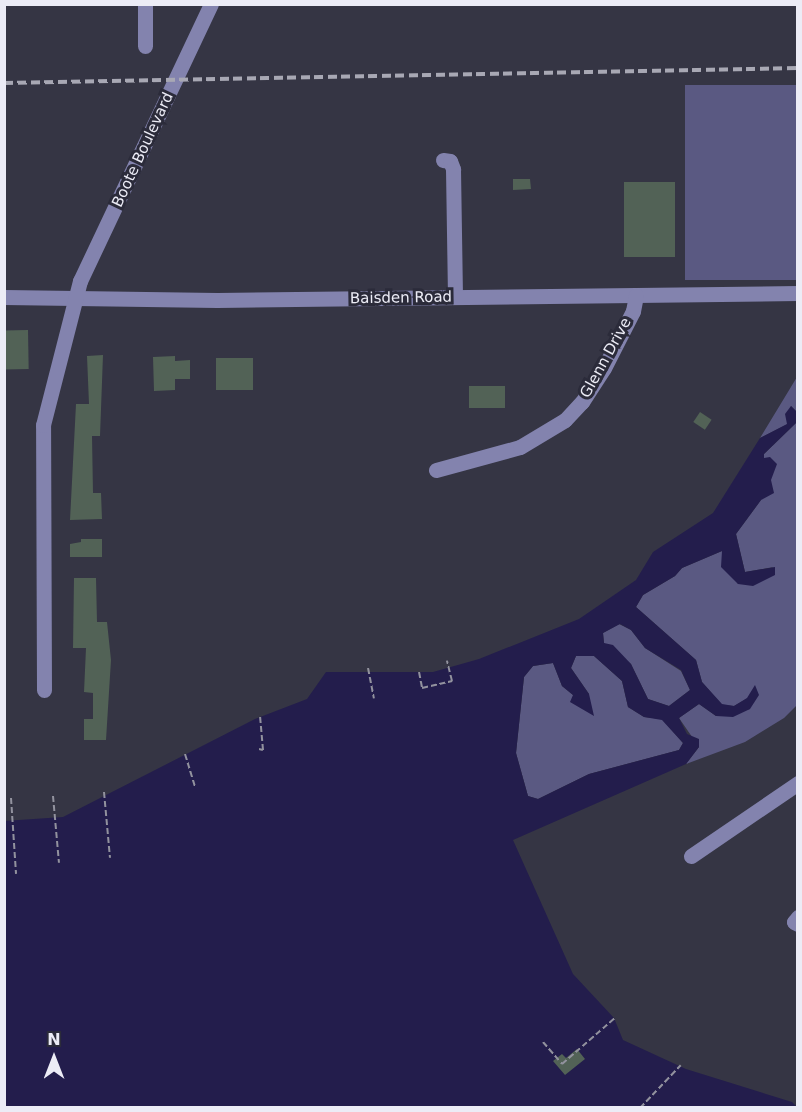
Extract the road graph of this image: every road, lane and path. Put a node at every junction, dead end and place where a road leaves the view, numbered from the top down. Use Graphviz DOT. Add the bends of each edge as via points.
graph roads {
  1 [pos="145,4"];
  2 [pos="211,4"];
  3 [pos="145,46"];
  4 [pos="443,160"];
  5 [pos="798,294"];
  6 [pos="76,296"];
  7 [pos="636,296"];
  8 [pos="4,297"];
  9 [pos="455,297"];
  10 [pos="436,470"];
  11 [pos="447,661"];
  12 [pos="368,668"];
  13 [pos="420,672"];
  14 [pos="44,690"];
  15 [pos="374,698"];
  16 [pos="260,714"];
  17 [pos="259,749"];
  18 [pos="184,754"];
  19 [pos="798,783"];
  20 [pos="195,787"];
  21 [pos="104,792"];
  22 [pos="53,796"];
  23 [pos="11,798"];
  24 [pos="691,856"];
  25 [pos="110,858"];
  26 [pos="59,863"];
  27 [pos="16,874"];
  28 [pos="798,917"];
  29 [pos="798,924"];
  30 [pos="615,1018"];
  31 [pos="543,1042"];
  32 [pos="681,1065"];
  33 [pos="640,1107"];
  1 -- 3 [label="street"];
  2 -- 6 [label="street, Boote Boulevard"];
  4 -- 9 [label="street" via="450,161 453,169"];
  5 -- 7 [label="street, Baisden Road"];
  6 -- 8 [label="street, Baisden Road"];
  6 -- 9 [label="street, Baisden Road" via="216,300"];
  6 -- 14 [label="street, Boote Boulevard" via="40,447"];
  7 -- 9 [label="street, Baisden Road"];
  7 -- 10 [label="street, Glenn Drive" via="633,311 604,368 565,420 520,447"];
  11 -- 13 [label="path" via="452,681 422,688"];
  12 -- 15 [label="path"];
  16 -- 17 [label="path" via="263,750"];
  18 -- 20 [label="path"];
  19 -- 24 [label="street"];
  21 -- 25 [label="path"];
  22 -- 26 [label="path"];
  23 -- 27 [label="path"];
  28 -- 29 [label="street" via="794,922"];
  30 -- 31 [label="path" via="562,1064"];
  32 -- 33 [label="path"];
}
